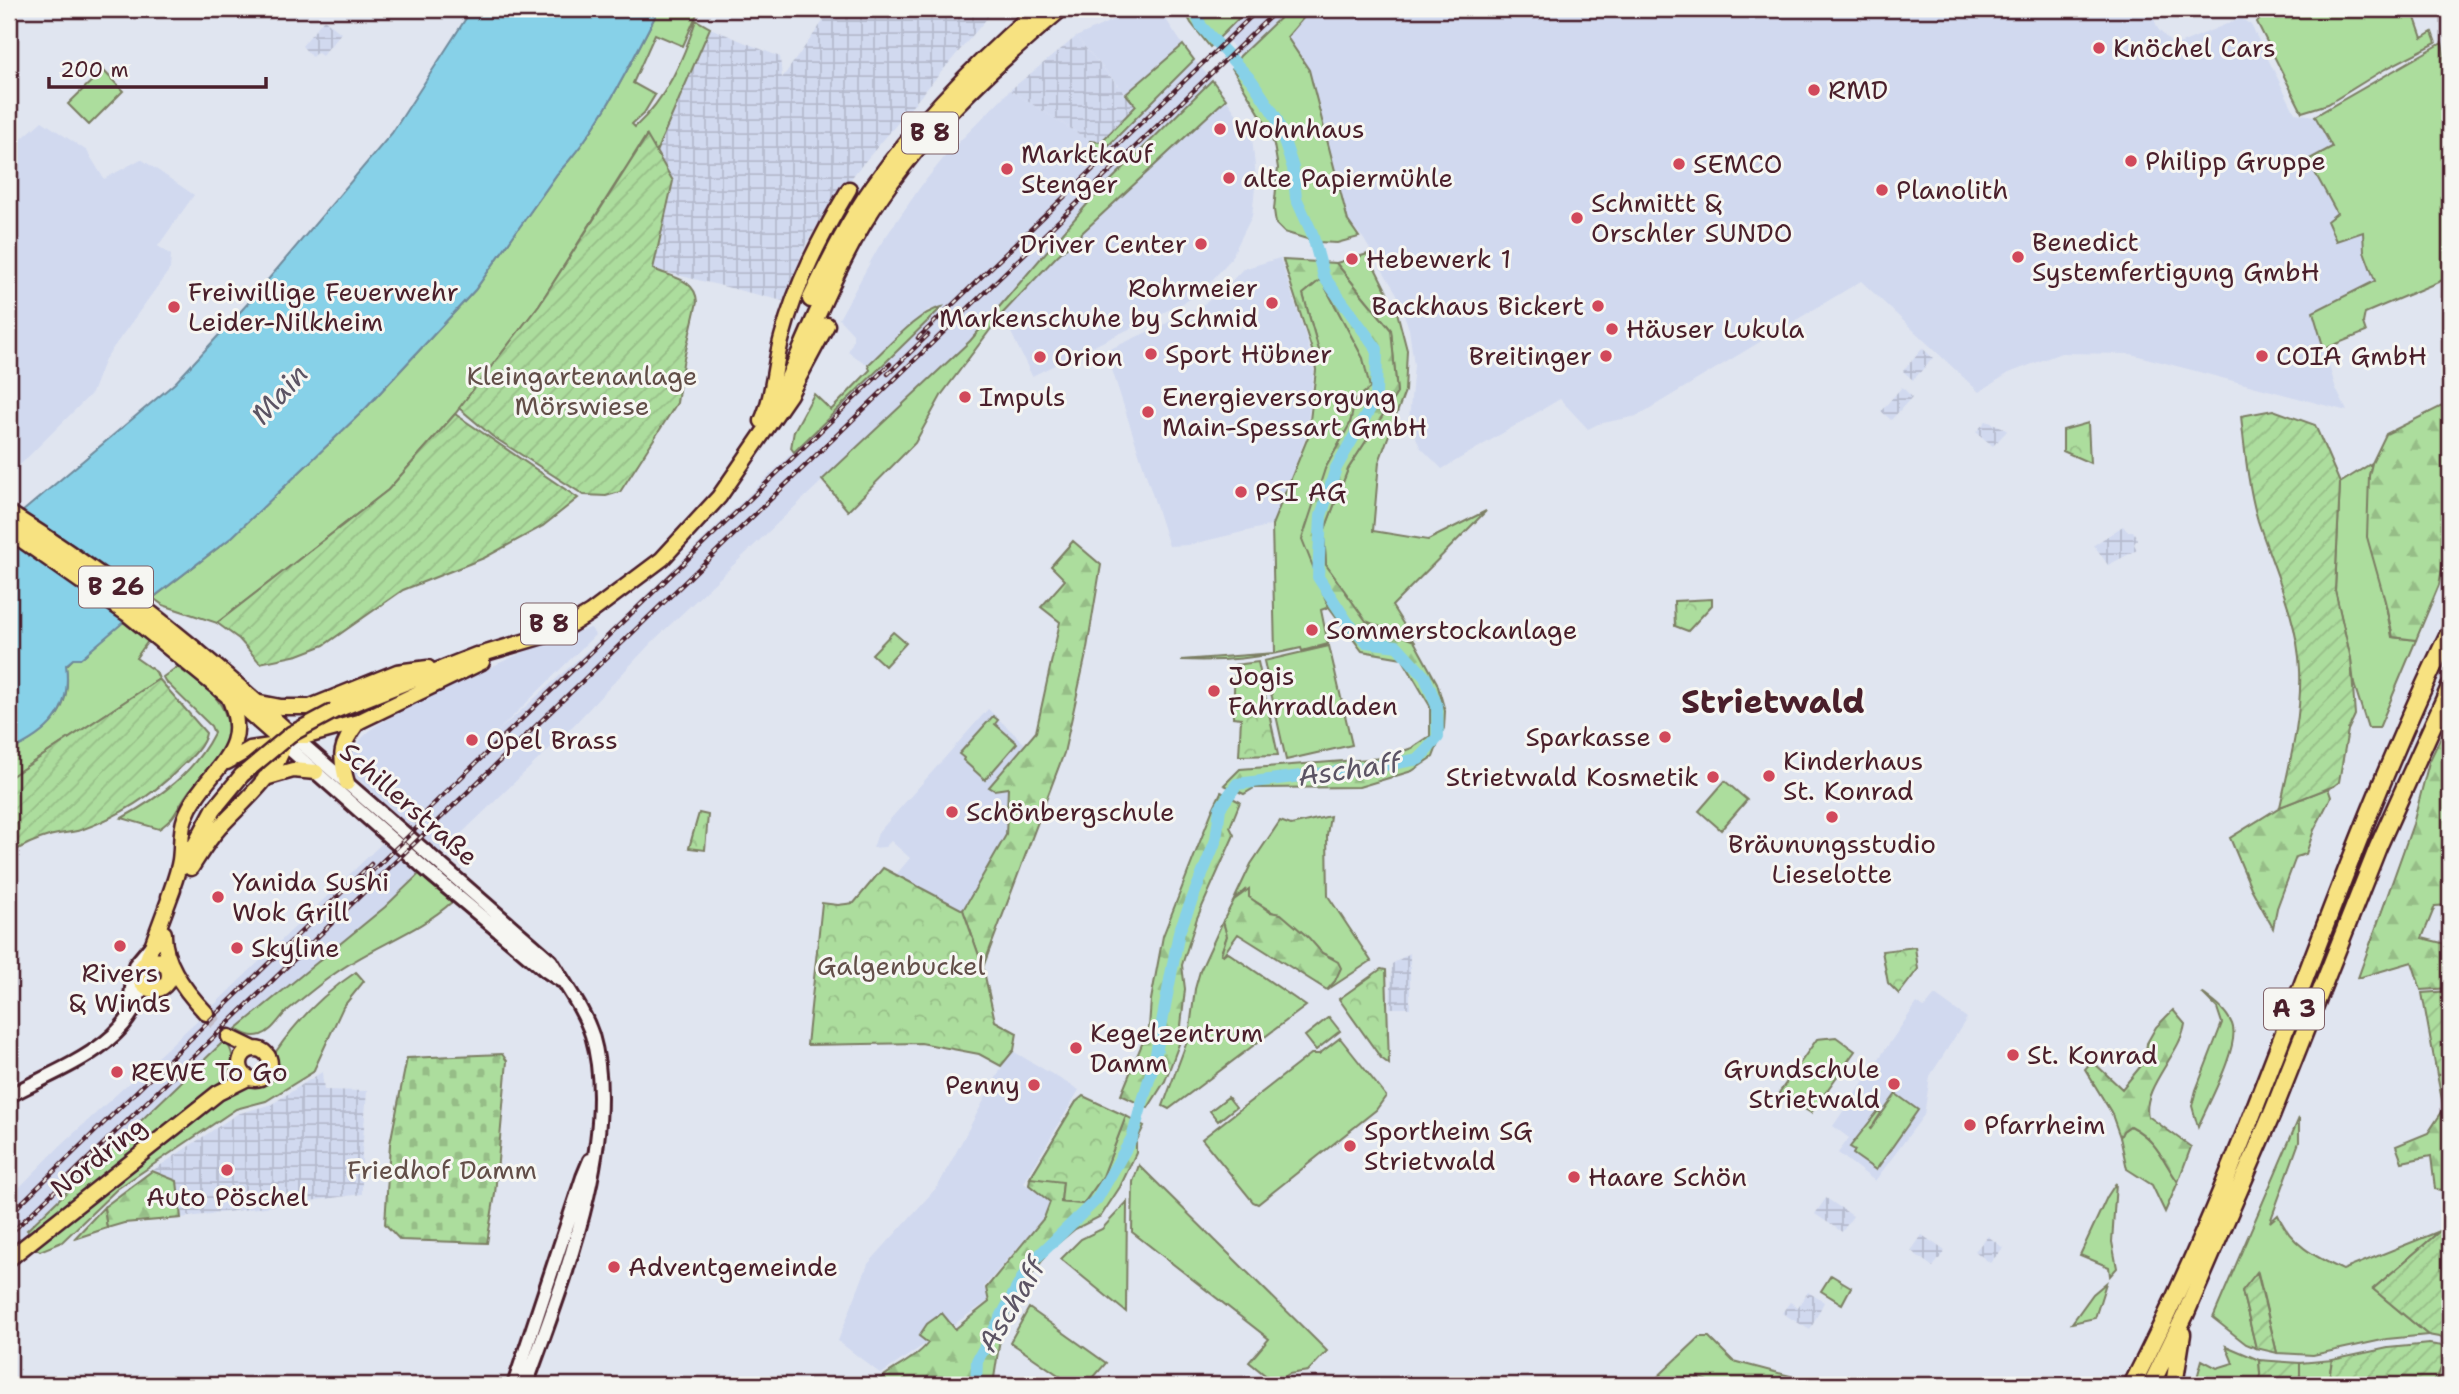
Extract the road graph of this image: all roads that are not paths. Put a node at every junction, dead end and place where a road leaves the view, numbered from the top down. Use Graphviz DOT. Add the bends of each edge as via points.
graph roads {
  1 [pos="1039,9"];
  2 [pos="1060,9"];
  3 [pos="849,189"];
  4 [pos="827,325"];
  5 [pos="769,415"];
  6 [pos="9,514"];
  7 [pos="9,530"];
  8 [pos="627,586"];
  9 [pos="2450,631"];
  10 [pos="503,649"];
  11 [pos="469,658"];
  12 [pos="445,668"];
  13 [pos="213,673"];
  14 [pos="2450,687"];
  15 [pos="227,694"];
  16 [pos="255,702"];
  17 [pos="310,707"];
  18 [pos="358,722"];
  19 [pos="289,740"];
  20 [pos="220,767"];
  21 [pos="316,772"];
  22 [pos="265,778"];
  23 [pos="346,783"];
  24 [pos="174,892"];
  25 [pos="164,933"];
  26 [pos="153,944"];
  27 [pos="153,962"];
  28 [pos="563,982"];
  29 [pos="156,985"];
  30 [pos="131,1013"];
  31 [pos="244,1057"];
  32 [pos="248,1077"];
  33 [pos="218,1093"];
  34 [pos="9,1096"];
  35 [pos="594,1153"];
  36 [pos="9,1259"];
  37 [pos="2185,1315"];
  38 [pos="514,1385"];
  39 [pos="526,1385"];
  40 [pos="2132,1385"];
  41 [pos="2151,1385"];
  42 [pos="2174,1385"];
  1 -- 5 [label="highway, B 8" via="971,72 873,187 816,289"];
  2 -- 5 [label="highway, B 8" via="978,81 883,194 832,282"];
  3 -- 5 [label="main road" via="792,301"];
  4 -- 5 [label="main road" via="800,379"];
  5 -- 8 [label="main road, B 8" via="719,497 662,559"];
  6 -- 13 [label="highway, B 26" via="110,583"];
  7 -- 13 [label="highway, B 26"];
  8 -- 10 [label="main road, B 8" via="562,629"];
  8 -- 11 [label="main road, B 8"];
  9 -- 40 [label="highway, A 3" via="2361,835 2231,1168"];
  10 -- 11 [label="main road, B 8"];
  10 -- 18 [label="main road"];
  11 -- 12 [label="main road, B 8"];
  12 -- 17 [label="main road" via="397,672"];
  12 -- 24 [label="main road, B 8, bridge" via="334,710 282,741 242,775 214,809"];
  13 -- 15 [label="highway, Schillerstraße / B 26"];
  13 -- 16 [label="highway, Schillerstraße / B 26"];
  14 -- 37 [label="highway, A 3" via="2378,847 2273,1114"];
  15 -- 19 [label="main road, Schillerstraße"];
  15 -- 20 [label="main road" via="235,712 236,732"];
  16 -- 17 [label="main road"];
  16 -- 19 [label="main road, Schillerstraße"];
  17 -- 19 [label="main road"];
  18 -- 19 [label="main road"];
  18 -- 23 [label="main road" via="342,751"];
  19 -- 20 [label="main road" via="250,749"];
  19 -- 21 [label="main road, Schillerstraße"];
  19 -- 22 [label="main road"];
  19 -- 23 [label="main road, Schillerstraße"];
  20 -- 24 [label="main road" via="185,818"];
  21 -- 22 [label="main road" via="293,770"];
  21 -- 28 [label="main road, Schillerstraße" via="450,891"];
  22 -- 24 [label="main road" via="218,829"];
  23 -- 28 [label="main road, Schillerstraße" via="517,929 551,961"];
  24 -- 25 [label="main road"];
  24 -- 26 [label="main road"];
  25 -- 27 [label="main road"];
  25 -- 29 [label="main road" via="166,952 180,982 199,1007"];
  26 -- 27 [label="main road"];
  26 -- 30 [label="main road" via="135,965"];
  27 -- 29 [label="main road" via="166,966"];
  27 -- 29 [label="main road" via="139,971"];
  28 -- 35 [label="main road, Schillerstraße" via="583,1014 599,1068 601,1112"];
  29 -- 30 [label="main road"];
  30 -- 34 [label="main road" via="101,1046"];
  31 -- 32 [label="main road" via="242,1072"];
  31 -- 32 [label="main road" via="257,1048 266,1053 270,1066 262,1077"];
  31 -- 33 [label="main road, Nordring"];
  32 -- 33 [label="main road, Nordring"];
  33 -- 36 [label="main road, Nordring"];
  35 -- 38 [label="main road, Schillerstraße"];
  35 -- 39 [label="main road, Schillerstraße" via="581,1218"];
  37 -- 41 [label="highway, A 3"];
  37 -- 42 [label="highway"];
}
